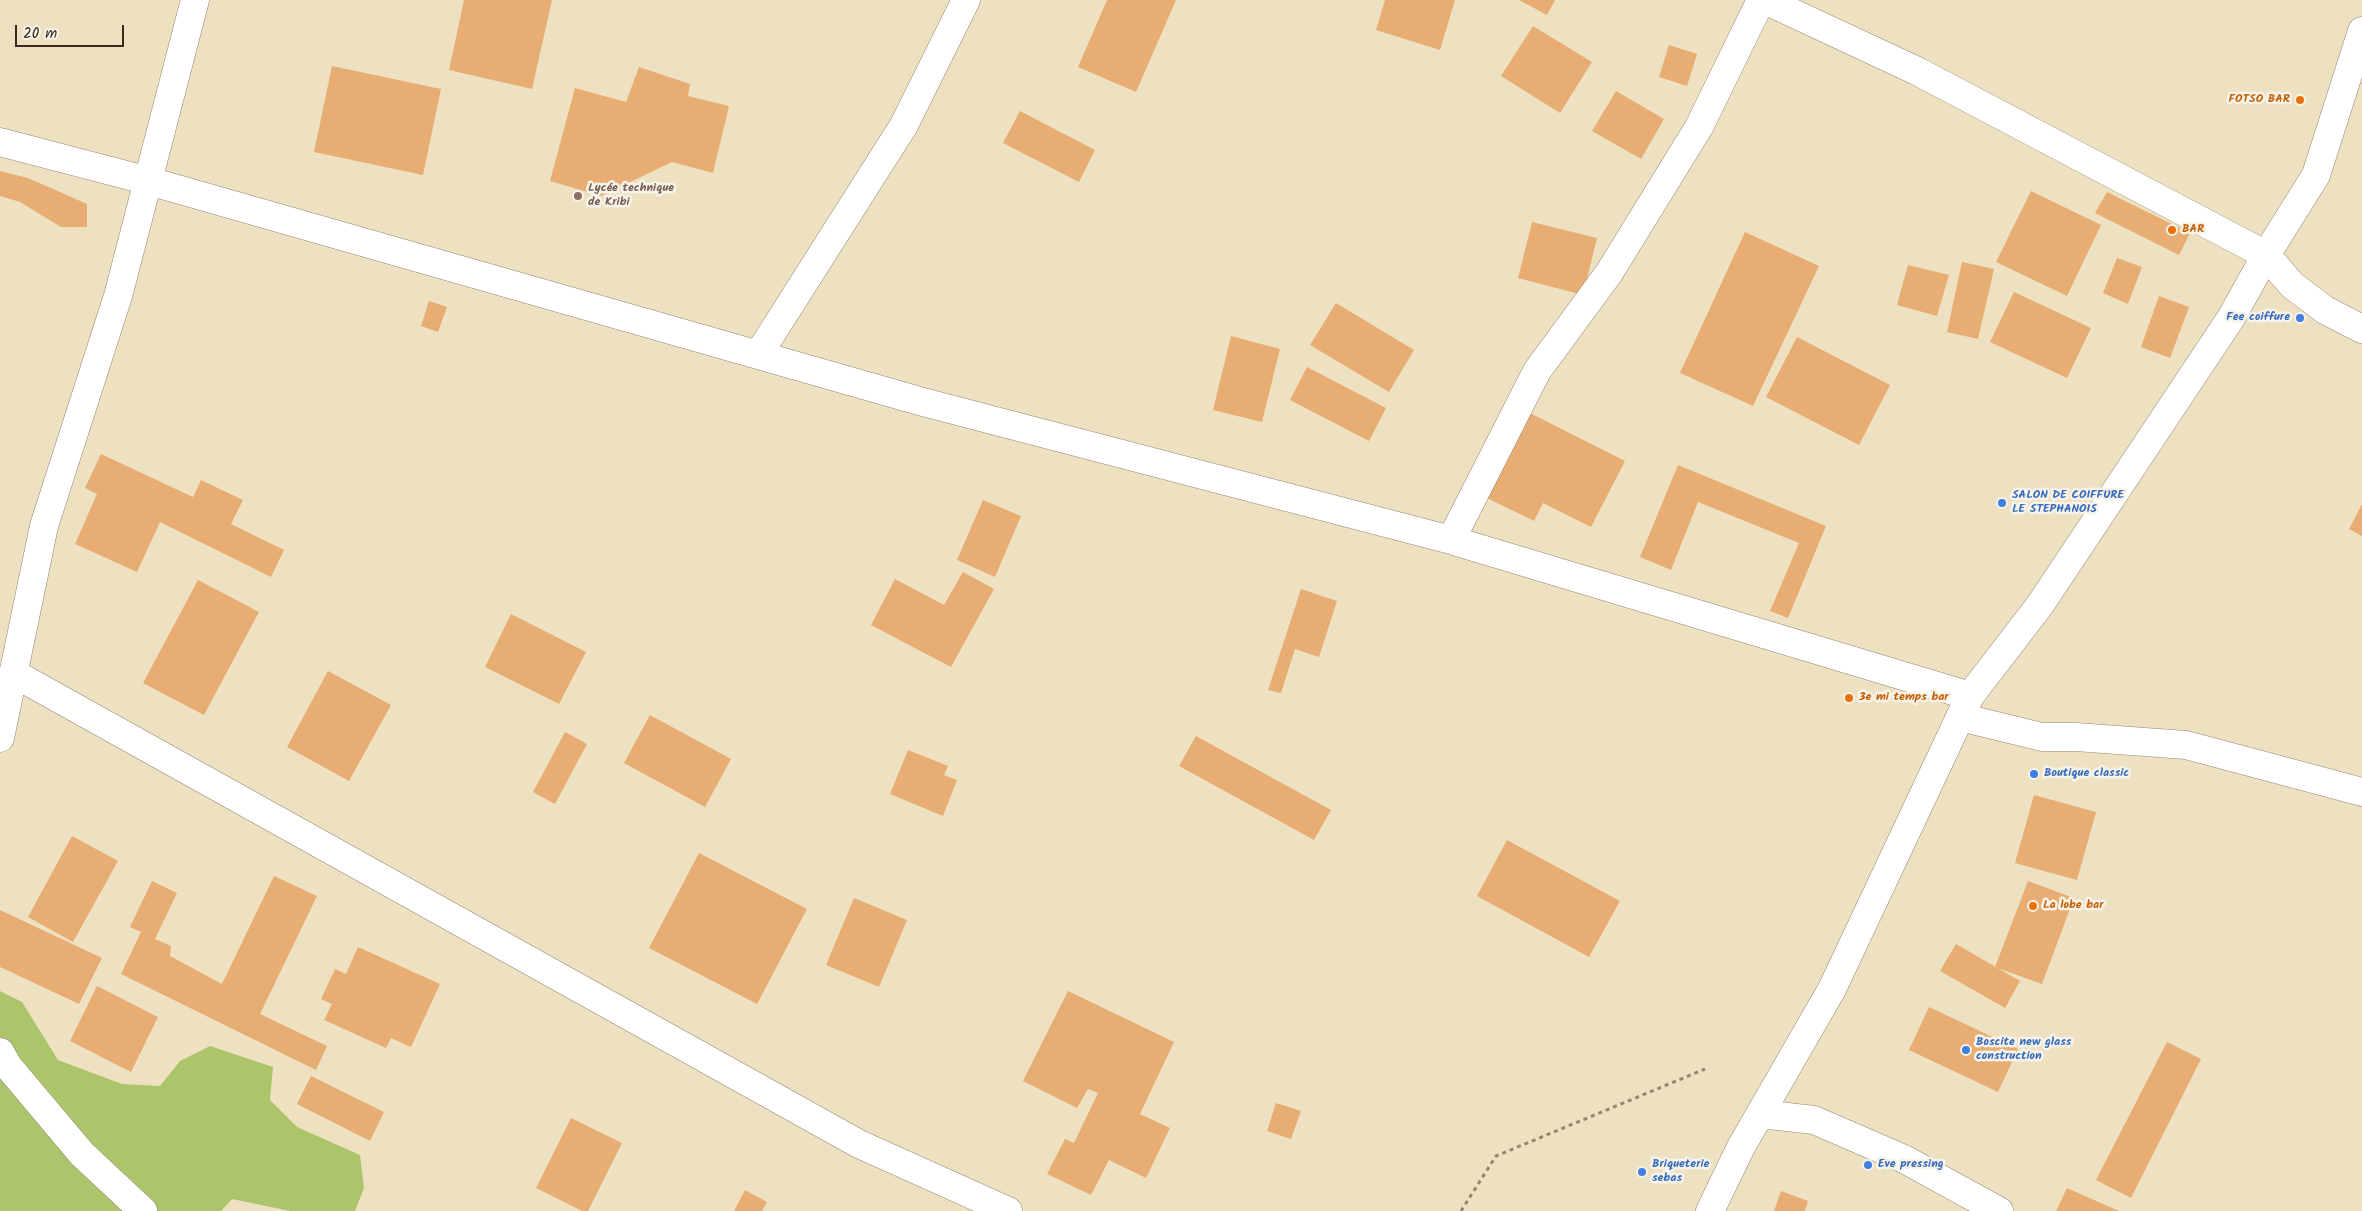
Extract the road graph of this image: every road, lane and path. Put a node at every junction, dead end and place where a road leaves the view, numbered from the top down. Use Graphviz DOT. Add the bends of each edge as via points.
graph roads {
  1 [pos="195,0"];
  2 [pos="966,0"];
  3 [pos="1763,0"];
  4 [pos="2362,31"];
  5 [pos="0,142"];
  6 [pos="149,181"];
  7 [pos="2266,255"];
  8 [pos="2362,329"];
  9 [pos="758,355"];
  10 [pos="1451,540"];
  11 [pos="14,673"];
  12 [pos="1965,707"];
  13 [pos="0,738"];
  14 [pos="2362,792"];
  15 [pos="0,1052"];
  16 [pos="1706,1069"];
  17 [pos="1760,1114"];
  18 [pos="143,1211"];
  19 [pos="1008,1211"];
  20 [pos="1461,1211"];
  21 [pos="1710,1211"];
  22 [pos="1999,1211"];
  1 -- 6 [label="street"];
  2 -- 9 [label="street" via="904,126"];
  3 -- 7 [label="street" via="1918,72"];
  3 -- 10 [label="street" via="1699,127 1609,273 1537,371"];
  4 -- 7 [label="street" via="2316,175"];
  5 -- 6 [label="street"];
  6 -- 9 [label="street"];
  6 -- 11 [label="street" via="118,296 44,526"];
  7 -- 8 [label="street" via="2292,286 2325,310"];
  7 -- 12 [label="street" via="2231,318 2040,605"];
  9 -- 10 [label="street" via="922,402"];
  10 -- 12 [label="street"];
  11 -- 13 [label="street"];
  11 -- 19 [label="street" via="859,1144"];
  12 -- 14 [label="street" via="2042,737 2186,745"];
  12 -- 17 [label="street" via="1832,989"];
  15 -- 18 [label="street" via="8,1066 82,1154"];
  16 -- 20 [label="path" via="1496,1156"];
  17 -- 21 [label="street"];
  17 -- 22 [label="street" via="1814,1120 1904,1159"];
}
